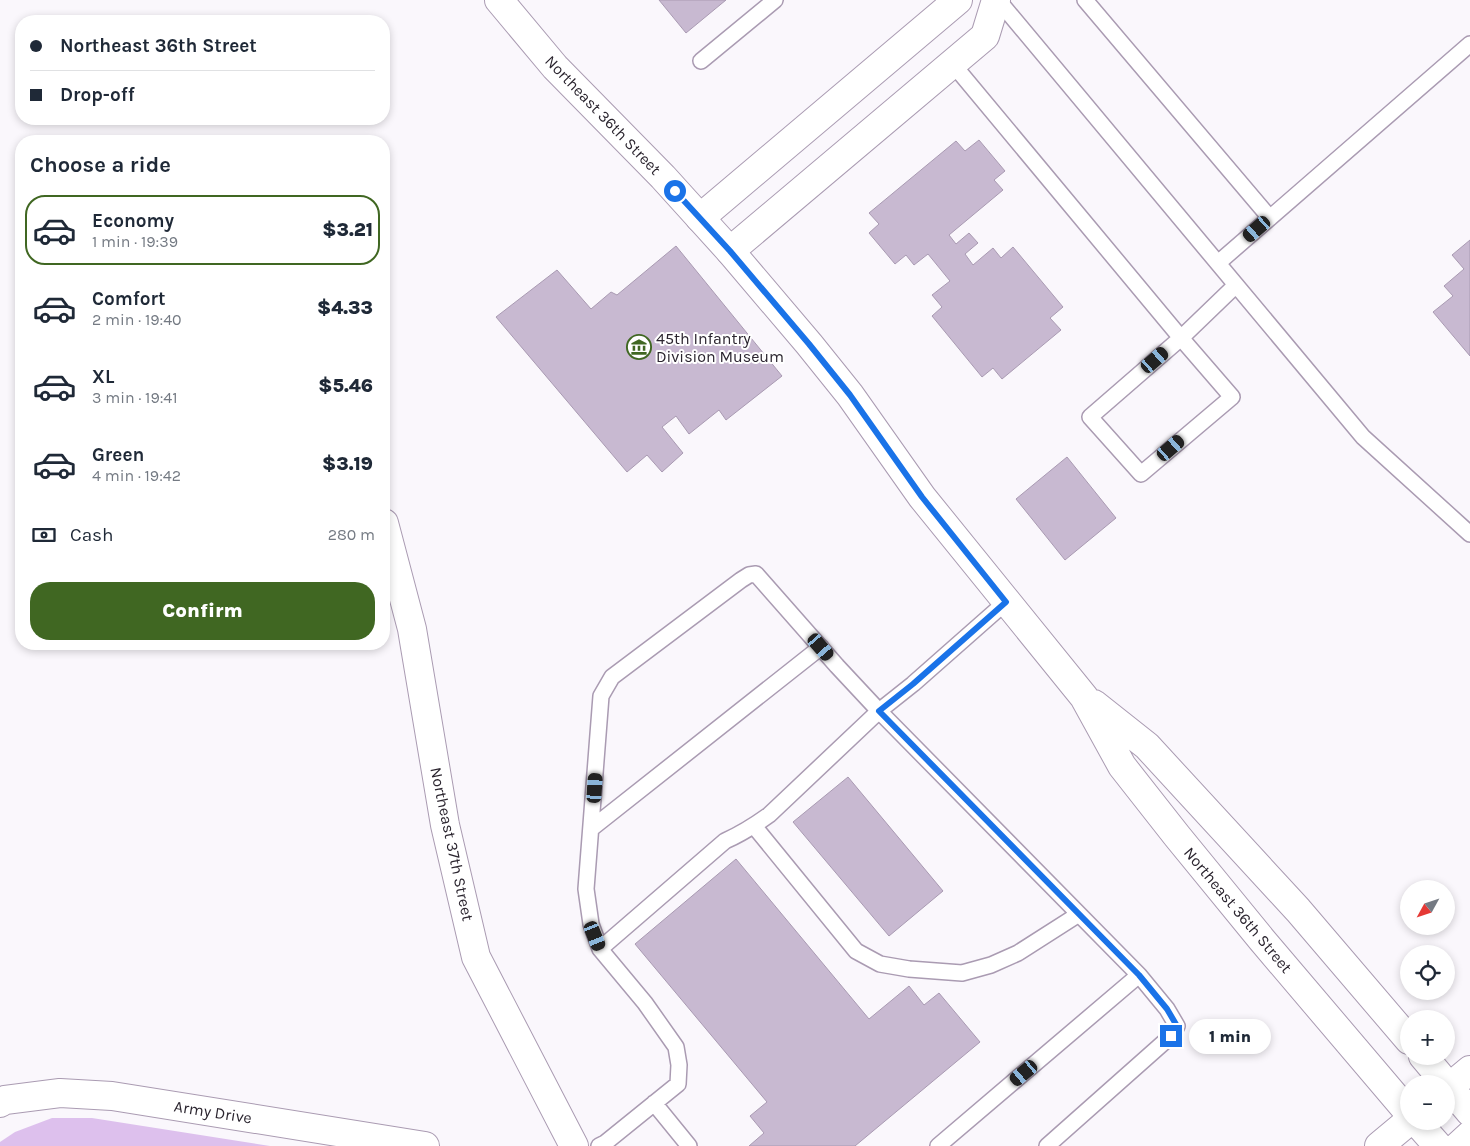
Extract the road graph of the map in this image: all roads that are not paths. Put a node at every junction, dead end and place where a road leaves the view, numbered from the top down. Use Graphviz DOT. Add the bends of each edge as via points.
graph roads {
  1 [pos="499,0"];
  2 [pos="775,0"];
  3 [pos="958,0"];
  4 [pos="997,0"];
  5 [pos="1085,0"];
  6 [pos="1470,44"];
  7 [pos="700,61"];
  8 [pos="952,63"];
  9 [pos="700,218"];
  10 [pos="1270,218"];
  11 [pos="730,251"];
  12 [pos="1218,263"];
  13 [pos="1236,285"];
  14 [pos="1181,338"];
  15 [pos="1470,534"];
  16 [pos="390,546"];
  17 [pos="1006,602"];
  18 [pos="821,647"];
  19 [pos="1084,696"];
  20 [pos="879,711"];
  21 [pos="754,826"];
  22 [pos="592,828"];
  23 [pos="1079,914"];
  24 [pos="600,949"];
  25 [pos="1139,975"];
  26 [pos="1400,1029"];
  27 [pos="1434,1065"];
  28 [pos="1446,1075"];
  29 [pos="1455,1083"];
  30 [pos="1400,1102"];
  31 [pos="0,1103"];
  32 [pos="654,1103"];
  33 [pos="1470,1112"];
  34 [pos="1400,1128"];
  35 [pos="1424,1130"];
  36 [pos="1470,1135"];
  37 [pos="425,1146"];
  38 [pos="574,1146"];
  39 [pos="599,1146"];
  40 [pos="689,1146"];
  41 [pos="938,1146"];
  42 [pos="1047,1146"];
  43 [pos="1379,1146"];
  44 [pos="1438,1146"];
  45 [pos="1458,1146"];
  1 -- 9 [label="main road, Northeast 36th Street" via="555,67"];
  2 -- 7 [label="lane"];
  3 -- 9 [label="main road"];
  4 -- 8 [label="main road" via="985,36"];
  4 -- 12 [label="lane"];
  5 -- 10 [label="lane"];
  6 -- 10 [label="lane"];
  8 -- 11 [label="main road"];
  8 -- 14 [label="lane"];
  9 -- 11 [label="main road, Northeast 36th Street"];
  10 -- 12 [label="lane"];
  11 -- 17 [label="main road, Northeast 36th Street" via="850,395 922,497"];
  12 -- 13 [label="lane"];
  13 -- 14 [label="lane"];
  13 -- 15 [label="lane" via="1363,437"];
  14 -- 14 [label="lane" via="1232,397 1141,474 1090,417"];
  16 -- 38 [label="main road, Northeast 37th Street" via="412,629 445,825 476,957"];
  17 -- 19 [label="main road, Northeast 36th Street"];
  17 -- 20 [label="lane"];
  18 -- 20 [label="lane"];
  18 -- 22 [label="lane"];
  18 -- 22 [label="lane" via="756,574 749,575 612,677 601,696"];
  19 -- 26 [label="main road, Northeast 36th Street" via="1147,746 1298,910"];
  19 -- 30 [label="main road, Northeast 36th Street" via="1122,766 1176,836"];
  20 -- 21 [label="lane" via="770,815"];
  20 -- 23 [label="lane"];
  21 -- 23 [label="lane" via="856,951 880,964 962,973 1018,953"];
  21 -- 24 [label="lane" via="725,841"];
  22 -- 24 [label="lane" via="586,889 590,924"];
  23 -- 25 [label="lane"];
  24 -- 32 [label="lane" via="645,1003 676,1048 680,1065 678,1084"];
  25 -- 41 [label="lane"];
  25 -- 42 [label="lane" via="1177,1026 1171,1036"];
  27 -- 28 [label="main road"];
  29 -- 33 [label="main road"];
  31 -- 37 [label="main road, Army Drive" via="60,1093 112,1096"];
  32 -- 39 [label="lane"];
  32 -- 40 [label="lane"];
  34 -- 43 [label="main road"];
  35 -- 44 [label="main road"];
  36 -- 45 [label="main road"];
}
